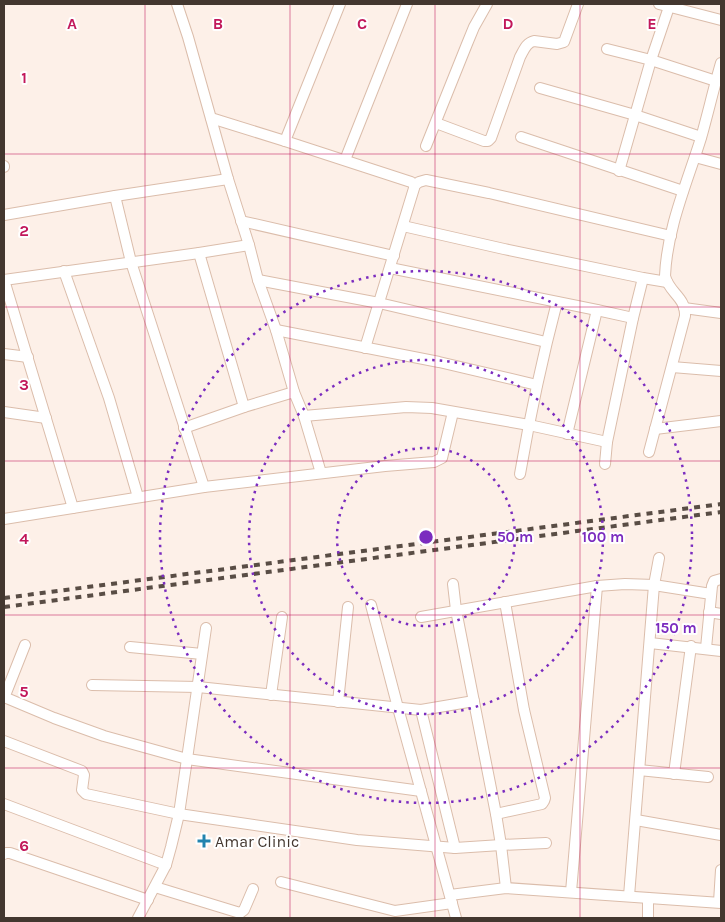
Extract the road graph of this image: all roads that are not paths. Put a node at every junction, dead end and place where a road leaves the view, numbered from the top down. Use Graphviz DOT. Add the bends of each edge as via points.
graph roads {
  1 [pos="177,4"];
  2 [pos="340,4"];
  3 [pos="407,4"];
  4 [pos="488,4"];
  5 [pos="578,4"];
  6 [pos="659,4"];
  7 [pos="670,5"];
  8 [pos="721,20"];
  9 [pos="608,49"];
  10 [pos="651,60"];
  11 [pos="721,63"];
  12 [pos="716,81"];
  13 [pos="540,88"];
  14 [pos="635,115"];
  15 [pos="211,118"];
  16 [pos="436,123"];
  17 [pos="521,137"];
  18 [pos="701,137"];
  19 [pos="286,140"];
  20 [pos="426,146"];
  21 [pos="694,157"];
  22 [pos="345,160"];
  23 [pos="721,164"];
  24 [pos="619,171"];
  25 [pos="228,179"];
  26 [pos="415,186"];
  27 [pos="683,191"];
  28 [pos="115,196"];
  29 [pos="4,215"];
  30 [pos="241,221"];
  31 [pos="403,226"];
  32 [pos="672,236"];
  33 [pos="249,245"];
  34 [pos="198,254"];
  35 [pos="394,256"];
  36 [pos="131,262"];
  37 [pos="390,268"];
  38 [pos="64,271"];
  39 [pos="643,278"];
  40 [pos="4,280"];
  41 [pos="258,280"];
  42 [pos="667,282"];
  43 [pos="556,302"];
  44 [pos="379,303"];
  45 [pos="684,308"];
  46 [pos="597,310"];
  47 [pos="721,313"];
  48 [pos="633,318"];
  49 [pos="276,330"];
  50 [pos="546,342"];
  51 [pos="365,348"];
  52 [pos="4,354"];
  53 [pos="28,357"];
  54 [pos="672,367"];
  55 [pos="721,371"];
  56 [pos="537,385"];
  57 [pos="294,392"];
  58 [pos="244,407"];
  59 [pos="4,412"];
  60 [pos="453,412"];
  61 [pos="304,416"];
  62 [pos="46,418"];
  63 [pos="721,422"];
  64 [pos="529,425"];
  65 [pos="184,428"];
  66 [pos="655,430"];
  67 [pos="566,434"];
  68 [pos="607,442"];
  69 [pos="649,452"];
  70 [pos="605,464"];
  71 [pos="321,474"];
  72 [pos="520,474"];
  73 [pos="204,487"];
  74 [pos="138,497"];
  75 [pos="73,508"];
  76 [pos="4,520"];
  77 [pos="660,558"];
  78 [pos="721,580"];
  79 [pos="453,584"];
  80 [pos="654,585"];
  81 [pos="597,586"];
  82 [pos="711,594"];
  83 [pos="505,602"];
  84 [pos="371,605"];
  85 [pos="348,608"];
  86 [pos="456,610"];
  87 [pos="710,612"];
  88 [pos="721,614"];
  89 [pos="282,617"];
  90 [pos="421,617"];
  91 [pos="206,628"];
  92 [pos="650,643"];
  93 [pos="26,645"];
  94 [pos="691,646"];
  95 [pos="130,647"];
  96 [pos="706,648"];
  97 [pos="721,650"];
  98 [pos="202,654"];
  99 [pos="92,685"];
  100 [pos="198,687"];
  101 [pos="270,694"];
  102 [pos="4,697"];
  103 [pos="474,701"];
  104 [pos="338,702"];
  105 [pos="398,708"];
  106 [pos="420,710"];
  107 [pos="4,741"];
  108 [pos="187,759"];
  109 [pos="639,770"];
  110 [pos="674,774"];
  111 [pos="708,777"];
  112 [pos="421,791"];
  113 [pos="4,804"];
  114 [pos="179,814"];
  115 [pos="496,814"];
  116 [pos="636,820"];
  117 [pos="721,835"];
  118 [pos="546,843"];
  119 [pos="501,844"];
  120 [pos="437,847"];
  121 [pos="455,848"];
  122 [pos="4,854"];
  123 [pos="166,865"];
  124 [pos="721,870"];
  125 [pos="281,882"];
  126 [pos="155,887"];
  127 [pos="506,888"];
  128 [pos="253,889"];
  129 [pos="571,892"];
  130 [pos="629,896"];
  131 [pos="648,898"];
  132 [pos="451,899"];
  133 [pos="148,900"];
  134 [pos="720,903"];
  135 [pos="138,918"];
  136 [pos="456,918"];
  137 [pos="648,918"];
  1 -- 15 [label="street"];
  2 -- 19 [label="street"];
  3 -- 22 [label="street"];
  4 -- 16 [label="street" via="467,44"];
  5 -- 16 [label="street" via="564,42 534,41 526,46 491,138 484,141"];
  6 -- 7 [label="street"];
  7 -- 8 [label="street"];
  7 -- 10 [label="street"];
  9 -- 10 [label="street"];
  10 -- 12 [label="street"];
  10 -- 14 [label="street"];
  11 -- 12 [label="street"];
  12 -- 18 [label="street"];
  13 -- 14 [label="street"];
  14 -- 18 [label="street"];
  14 -- 24 [label="street"];
  15 -- 19 [label="street"];
  15 -- 25 [label="street"];
  16 -- 20 [label="street"];
  17 -- 24 [label="street"];
  18 -- 21 [label="street"];
  19 -- 22 [label="street"];
  21 -- 23 [label="street"];
  21 -- 27 [label="street"];
  22 -- 26 [label="street"];
  24 -- 27 [label="street"];
  25 -- 28 [label="street"];
  25 -- 30 [label="street"];
  26 -- 31 [label="street"];
  26 -- 32 [label="street" via="426,180"];
  27 -- 32 [label="street"];
  28 -- 29 [label="street"];
  28 -- 36 [label="street"];
  30 -- 33 [label="street"];
  30 -- 35 [label="street"];
  31 -- 35 [label="street"];
  31 -- 39 [label="street"];
  32 -- 42 [label="street" via="665,276"];
  33 -- 34 [label="street"];
  33 -- 41 [label="street"];
  34 -- 36 [label="street"];
  34 -- 58 [label="street"];
  35 -- 37 [label="street"];
  36 -- 38 [label="street"];
  36 -- 65 [label="street"];
  37 -- 43 [label="street"];
  37 -- 44 [label="street"];
  38 -- 40 [label="street"];
  38 -- 74 [label="street" via="109,398"];
  39 -- 42 [label="street"];
  39 -- 48 [label="street"];
  40 -- 53 [label="street"];
  41 -- 44 [label="street"];
  41 -- 49 [label="street"];
  42 -- 45 [label="street"];
  43 -- 46 [label="street"];
  43 -- 50 [label="street"];
  44 -- 50 [label="street"];
  44 -- 51 [label="street"];
  45 -- 47 [label="street"];
  45 -- 54 [label="street" via="685,316"];
  46 -- 48 [label="street"];
  46 -- 67 [label="street"];
  48 -- 68 [label="street"];
  49 -- 51 [label="street"];
  49 -- 57 [label="street"];
  50 -- 56 [label="street"];
  51 -- 56 [label="street"];
  52 -- 53 [label="street"];
  53 -- 62 [label="street"];
  54 -- 55 [label="street"];
  54 -- 66 [label="street"];
  56 -- 64 [label="street"];
  57 -- 58 [label="street"];
  57 -- 61 [label="street"];
  58 -- 65 [label="street"];
  59 -- 62 [label="street"];
  60 -- 61 [label="street" via="406,407"];
  60 -- 64 [label="street"];
  60 -- 71 [label="street" via="439,460"];
  61 -- 71 [label="street"];
  62 -- 75 [label="street"];
  63 -- 66 [label="street"];
  64 -- 67 [label="street"];
  64 -- 72 [label="street"];
  65 -- 73 [label="street"];
  66 -- 69 [label="street"];
  67 -- 68 [label="street"];
  68 -- 70 [label="street"];
  71 -- 73 [label="street"];
  73 -- 74 [label="street"];
  74 -- 75 [label="street"];
  75 -- 76 [label="street"];
  77 -- 80 [label="street"];
  78 -- 82 [label="street" via="714,581"];
  79 -- 86 [label="street"];
  80 -- 81 [label="street"];
  80 -- 82 [label="street"];
  80 -- 92 [label="street"];
  81 -- 83 [label="street"];
  81 -- 129 [label="street"];
  82 -- 87 [label="street"];
  83 -- 86 [label="street"];
  83 -- 115 [label="street" via="544,801"];
  84 -- 105 [label="street"];
  85 -- 104 [label="street"];
  86 -- 90 [label="street"];
  86 -- 103 [label="street"];
  87 -- 88 [label="street"];
  87 -- 96 [label="street"];
  89 -- 101 [label="street"];
  91 -- 98 [label="street"];
  92 -- 94 [label="street"];
  92 -- 109 [label="street"];
  93 -- 102 [label="street"];
  94 -- 96 [label="street"];
  94 -- 110 [label="street"];
  95 -- 98 [label="street"];
  96 -- 97 [label="street"];
  98 -- 100 [label="street"];
  99 -- 100 [label="street"];
  100 -- 101 [label="street"];
  100 -- 108 [label="street"];
  101 -- 104 [label="street"];
  102 -- 108 [label="street" via="104,736"];
  103 -- 106 [label="street"];
  103 -- 115 [label="street"];
  104 -- 105 [label="street"];
  105 -- 106 [label="street"];
  105 -- 112 [label="street"];
  106 -- 121 [label="street"];
  107 -- 114 [label="street" via="82,771 82,790 86,794"];
  108 -- 112 [label="street"];
  108 -- 114 [label="street"];
  109 -- 110 [label="street"];
  109 -- 116 [label="street"];
  110 -- 111 [label="street"];
  112 -- 120 [label="street"];
  113 -- 123 [label="street"];
  114 -- 120 [label="street" via="358,840"];
  114 -- 123 [label="street"];
  115 -- 119 [label="street"];
  116 -- 117 [label="street"];
  116 -- 130 [label="street"];
  118 -- 119 [label="street"];
  119 -- 121 [label="street"];
  119 -- 127 [label="street"];
  120 -- 121 [label="street"];
  120 -- 132 [label="street"];
  122 -- 133 [label="street" via="10,853"];
  123 -- 126 [label="street"];
  124 -- 134 [label="street"];
  125 -- 132 [label="street" via="396,911"];
  126 -- 128 [label="street" via="238,913 244,910"];
  126 -- 133 [label="street"];
  127 -- 129 [label="street"];
  127 -- 132 [label="street"];
  129 -- 130 [label="street"];
  130 -- 131 [label="street"];
  131 -- 134 [label="street"];
  131 -- 137 [label="street"];
  132 -- 136 [label="street"];
  133 -- 135 [label="street"];
}
